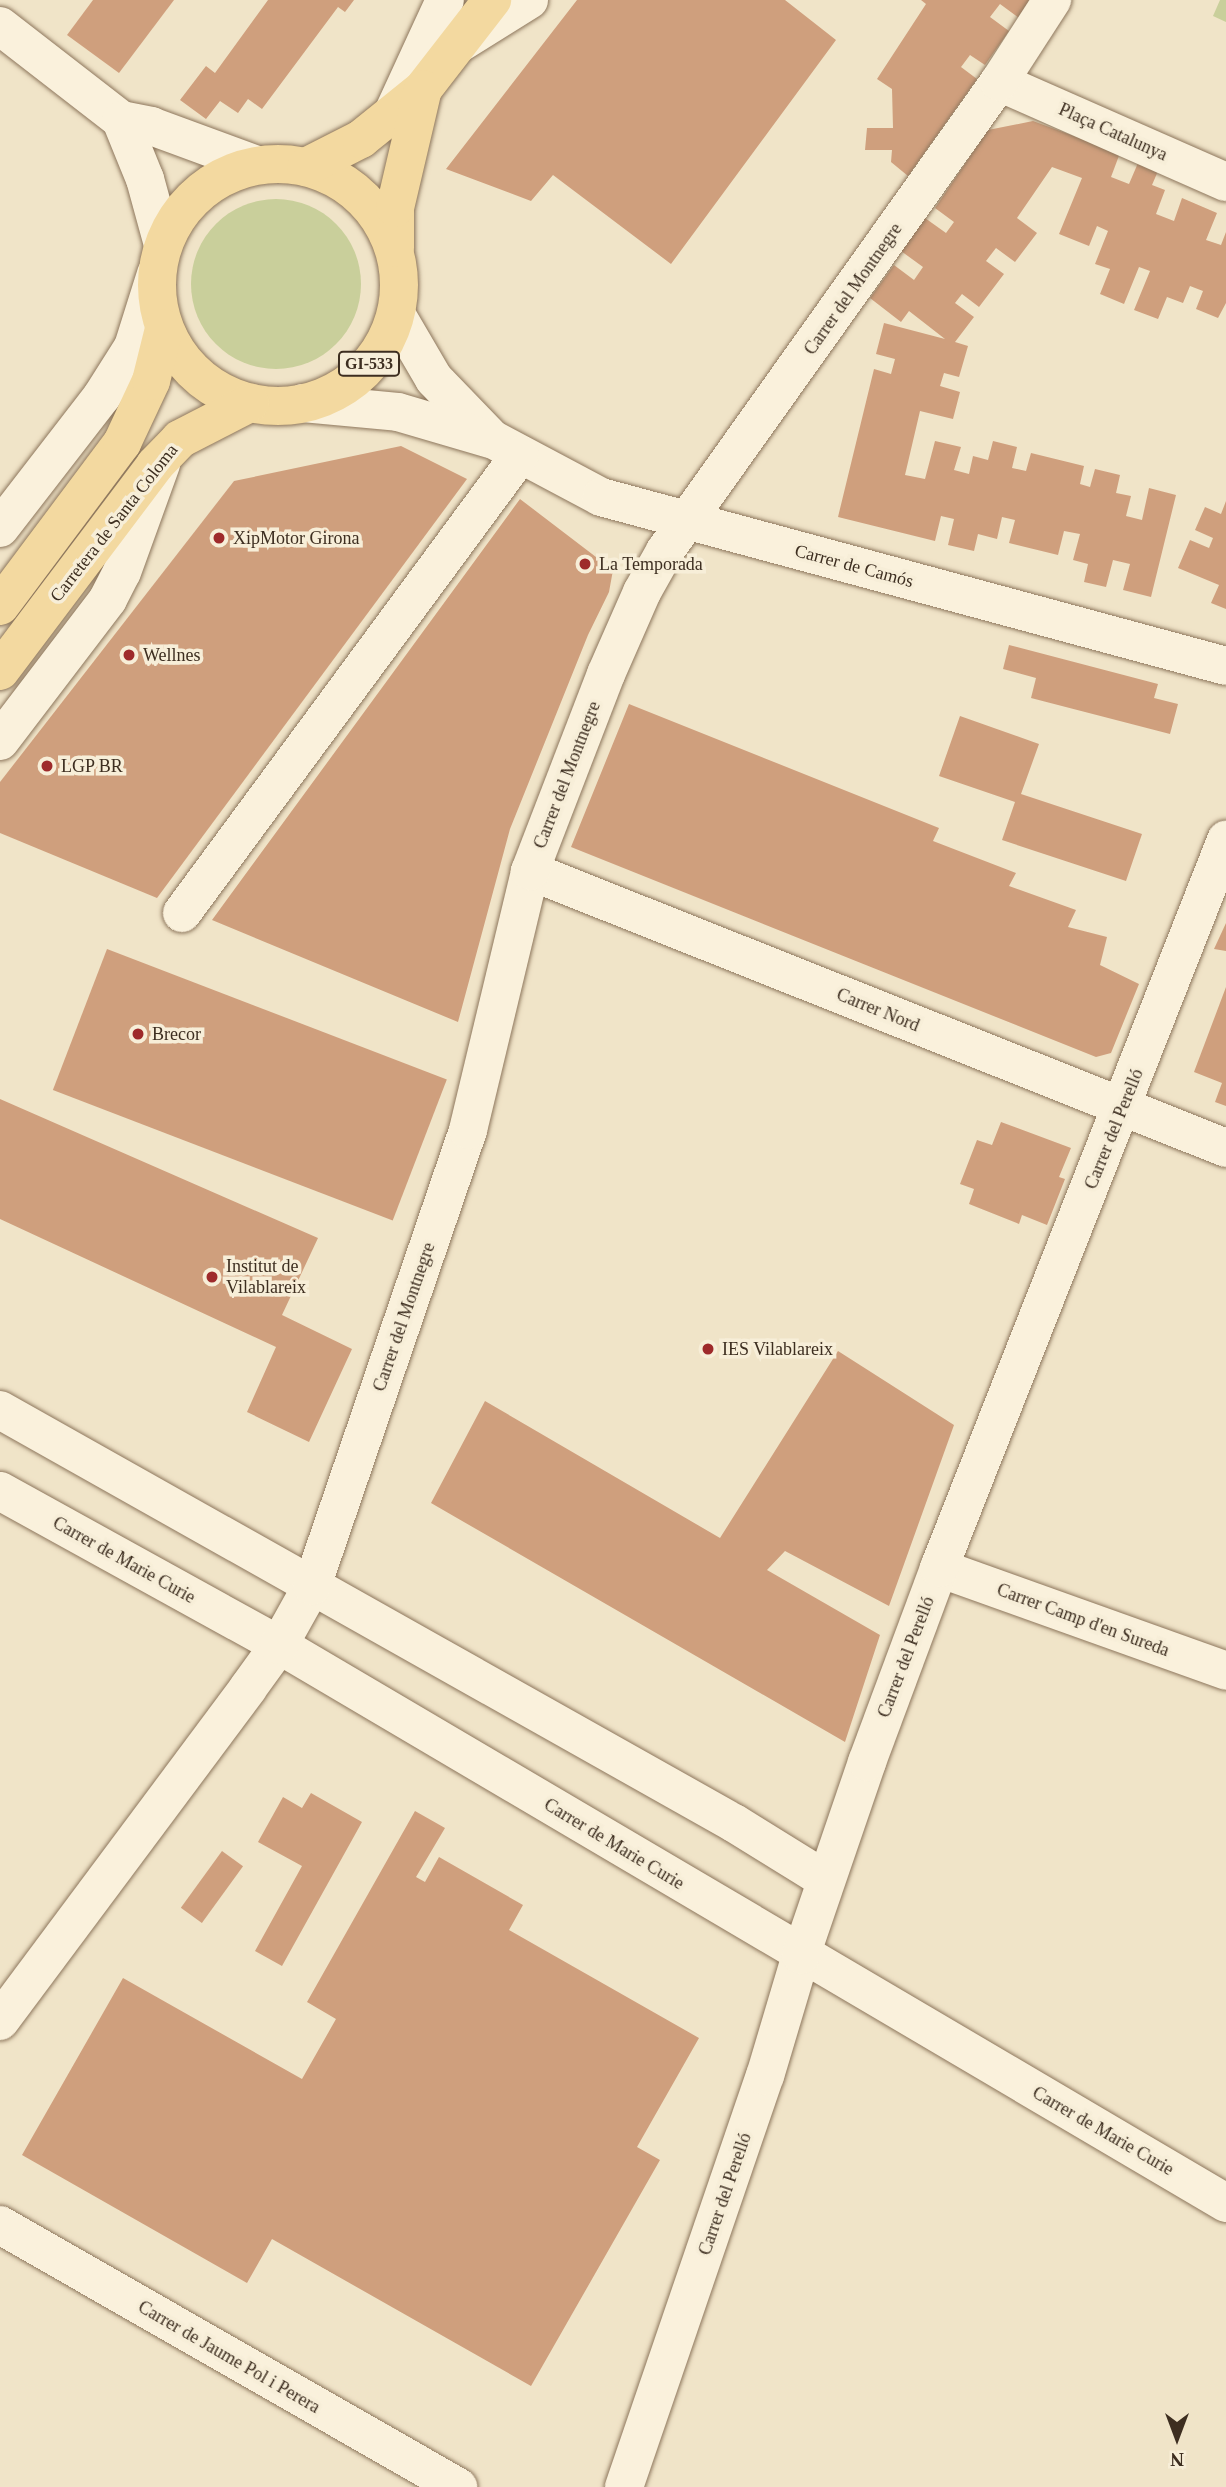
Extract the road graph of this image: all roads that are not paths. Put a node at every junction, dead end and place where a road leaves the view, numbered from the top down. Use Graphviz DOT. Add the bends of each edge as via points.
graph roads {
  1 [pos="445,0"];
  2 [pos="492,0"];
  3 [pos="529,0"];
  4 [pos="1052,0"];
  5 [pos="0,26"];
  6 [pos="455,46"];
  7 [pos="999,82"];
  8 [pos="423,89"];
  9 [pos="393,113"];
  10 [pos="121,120"];
  11 [pos="257,165"];
  12 [pos="306,167"];
  13 [pos="1226,182"];
  14 [pos="395,255"];
  15 [pos="160,259"];
  16 [pos="396,314"];
  17 [pos="164,329"];
  18 [pos="250,403"];
  19 [pos="303,404"];
  20 [pos="505,448"];
  21 [pos="164,455"];
  22 [pos="688,521"];
  23 [pos="0,527"];
  24 [pos="0,606"];
  25 [pos="1226,666"];
  26 [pos="0,671"];
  27 [pos="0,741"];
  28 [pos="1226,840"];
  29 [pos="530,871"];
  30 [pos="182,913"];
  31 [pos="1123,1107"];
  32 [pos="1226,1148"];
  33 [pos="0,1410"];
  34 [pos="0,1491"];
  35 [pos="939,1569"];
  36 [pos="312,1586"];
  37 [pos="279,1645"];
  38 [pos="1226,1671"];
  39 [pos="826,1880"];
  40 [pos="801,1955"];
  41 [pos="0,2021"];
  42 [pos="1226,2203"];
  43 [pos="0,2225"];
  44 [pos="458,2487"];
  45 [pos="624,2487"];
  1 -- 9 [label="street"];
  2 -- 6 [label="main road, GI-533"];
  3 -- 6 [label="street"];
  4 -- 7 [label="street, Carrer del Montnegre"];
  5 -- 10 [label="street"];
  6 -- 8 [label="main road, GI-533"];
  7 -- 13 [label="street, Plaça Catalunya"];
  7 -- 22 [label="street, Carrer del Montnegre"];
  8 -- 9 [label="main road, GI-533"];
  8 -- 14 [label="main road, GI-533" via="395,208"];
  9 -- 12 [label="main road, GI-533" via="361,139"];
  10 -- 11 [label="street" via="151,126"];
  10 -- 15 [label="street" via="145,179"];
  11 -- 12 [label="main road, GI-533"];
  11 -- 15 [label="main road, GI-533" via="232,172 189,201 174,222"];
  12 -- 14 [label="main road, GI-533" via="336,179 363,198 383,224"];
  14 -- 16 [label="main road, GI-533" via="399,284"];
  15 -- 17 [label="main road, GI-533" via="159,311"];
  15 -- 23 [label="street" via="133,347 102,396"];
  16 -- 19 [label="main road, GI-533" via="383,345 362,372 324,397"];
  16 -- 20 [label="street, Carrer de Camós" via="434,379"];
  17 -- 18 [label="main road, GI-533" via="181,358 205,382"];
  17 -- 24 [label="main road, GI-533" via="151,381 122,443"];
  18 -- 19 [label="main road, GI-533"];
  18 -- 21 [label="main road, Carretera de Santa Coloma / GI-533" via="180,439"];
  19 -- 20 [label="street, Carrer de Camós" via="398,412"];
  20 -- 22 [label="street, Carrer de Camós" via="601,497"];
  20 -- 30 [label="street"];
  21 -- 26 [label="main road, Carretera de Santa Coloma / GI-533"];
  21 -- 27 [label="street" via="108,599"];
  22 -- 25 [label="street, Carrer de Camós"];
  22 -- 29 [label="street, Carrer del Montnegre" via="665,551 637,604"];
  28 -- 31 [label="street, Carrer del Perelló"];
  29 -- 31 [label="street, Carrer Nord"];
  29 -- 36 [label="street, Carrer del Montnegre" via="468,1129"];
  31 -- 32 [label="street, Carrer Nord"];
  31 -- 35 [label="street, Carrer del Perelló"];
  33 -- 36 [label="street"];
  34 -- 37 [label="street, Carrer de Marie Curie"];
  35 -- 38 [label="street, Carrer Camp d'en Sureda"];
  35 -- 39 [label="street, Carrer del Perelló"];
  36 -- 37 [label="street, Carrer del Montnegre"];
  36 -- 39 [label="street"];
  37 -- 40 [label="street, Carrer de Marie Curie"];
  37 -- 41 [label="street, Carrer del Montnegre"];
  39 -- 40 [label="street, Carrer del Perelló"];
  40 -- 42 [label="street, Carrer de Marie Curie"];
  40 -- 45 [label="street, Carrer del Perelló" via="765,2076"];
  43 -- 44 [label="street, Carrer de Jaume Pol i Perera"];
}
